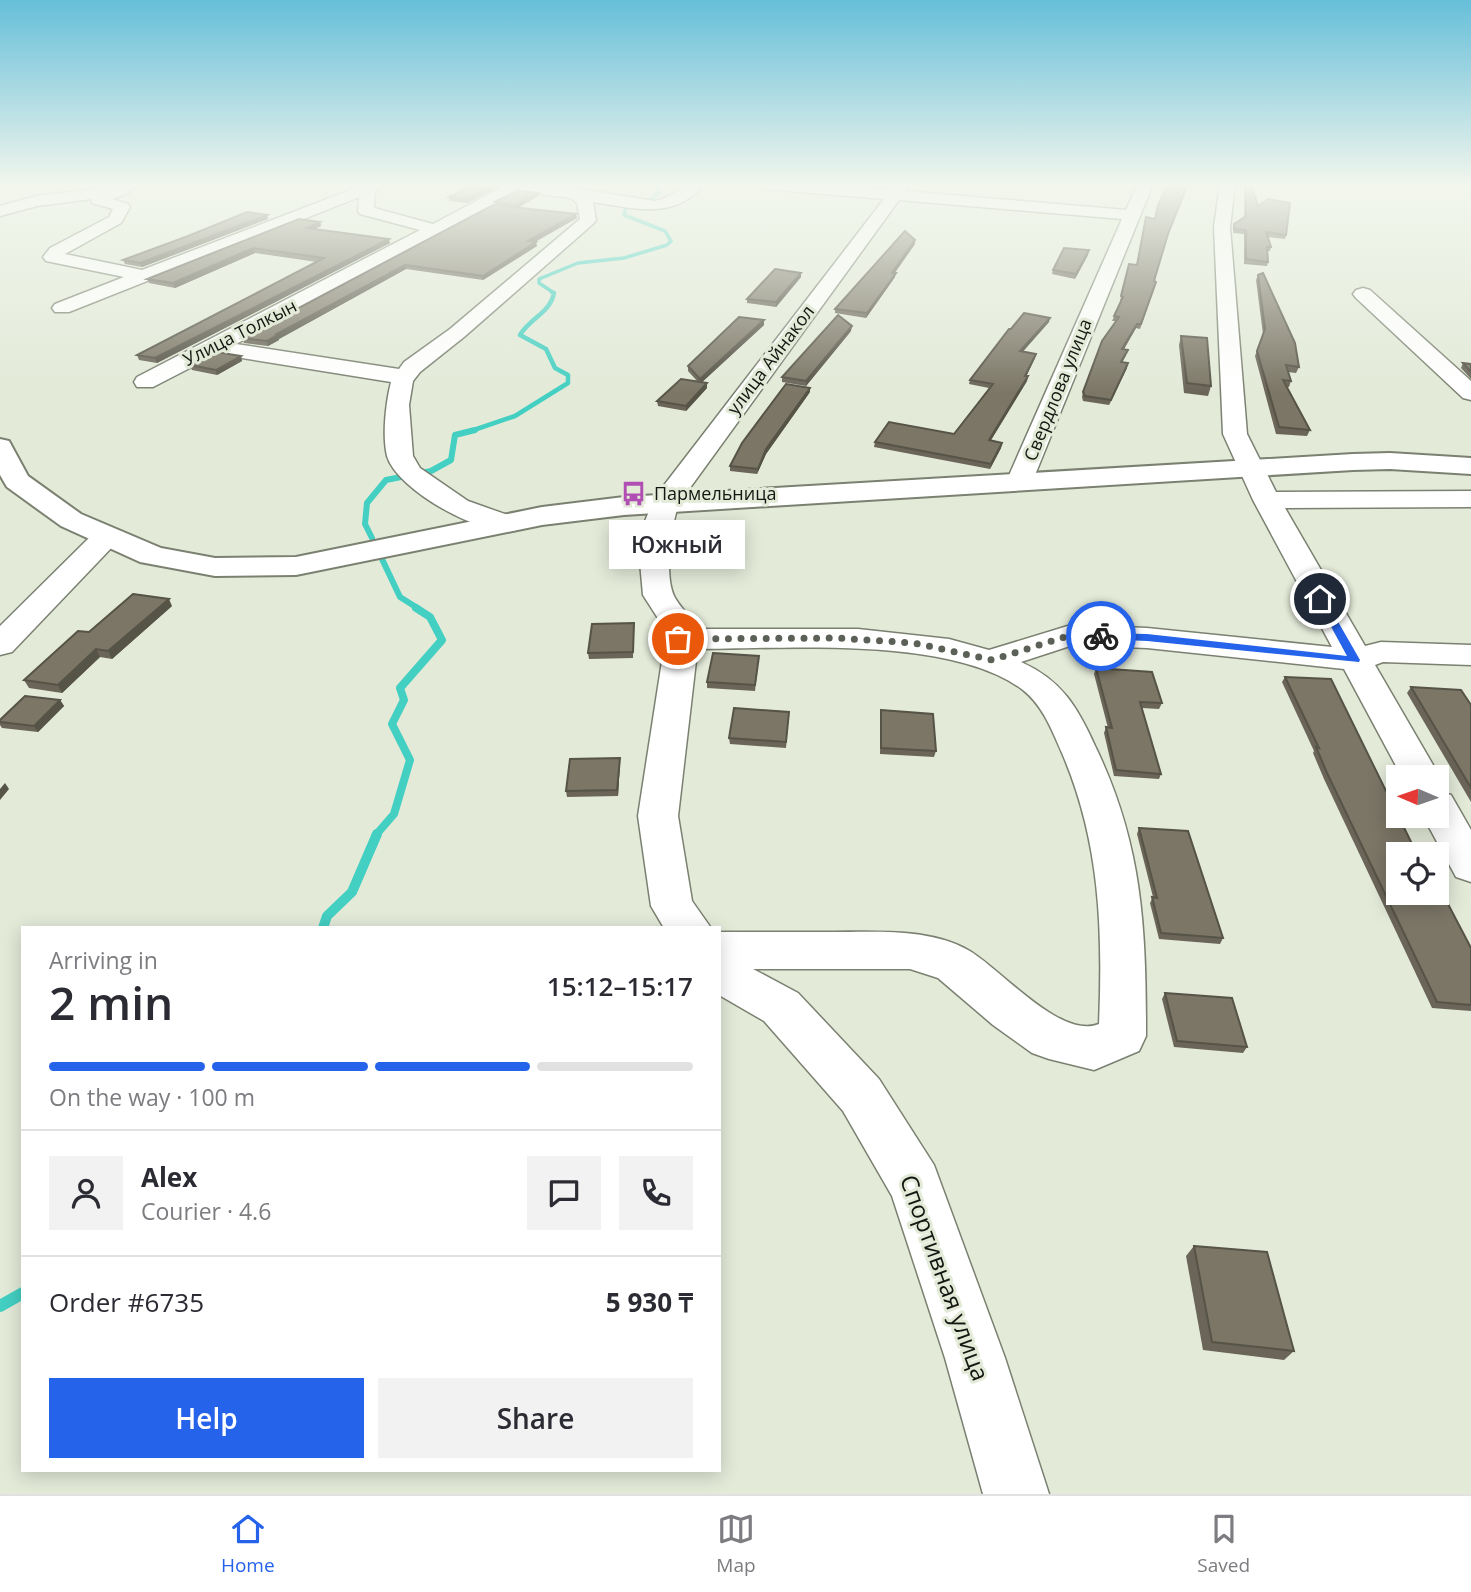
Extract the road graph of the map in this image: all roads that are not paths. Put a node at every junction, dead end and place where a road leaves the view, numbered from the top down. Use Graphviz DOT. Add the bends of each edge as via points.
graph roads {
  1 [pos="55,254"];
  2 [pos="202,254"];
  3 [pos="388,254"];
  4 [pos="549,254"];
  5 [pos="852,254"];
  6 [pos="1114,254"];
  7 [pos="1224,254"];
  8 [pos="145,276"];
  9 [pos="1363,294"];
  10 [pos="62,308"];
  11 [pos="213,347"];
  12 [pos="404,377"];
  13 [pos="145,382"];
  14 [pos="1471,393"];
  15 [pos="0,447"];
  16 [pos="1471,466"];
  17 [pos="1249,467"];
  18 [pos="8,475"];
  19 [pos="1020,480"];
  20 [pos="1471,499"];
  21 [pos="1267,500"];
  22 [pos="665,503"];
  23 [pos="506,524"];
  24 [pos="107,537"];
  25 [pos="678,639"];
  26 [pos="0,645"];
  27 [pos="1471,654"];
  28 [pos="992,660"];
  29 [pos="1355,660"];
  30 [pos="1414,765"];
  31 [pos="1449,827"];
  32 [pos="1471,866"];
  33 [pos="687,926"];
  34 [pos="721,950"];
  35 [pos="721,970"];
  36 [pos="1016,1494"];
  1 -- 8 [label="street" via="52,257"];
  2 -- 8 [label="street"];
  3 -- 11 [label="street, Улица Толкын"];
  4 -- 12 [label="street"];
  5 -- 22 [label="street, улица Айнакол"];
  6 -- 19 [label="street, Свердлова улица"];
  7 -- 17 [label="street" via="1235,434"];
  8 -- 10 [label="street"];
  9 -- 14 [label="street"];
  11 -- 12 [label="street"];
  11 -- 13 [label="street, Улица Толкын"];
  12 -- 23 [label="street" via="397,405 400,456 414,478 458,507"];
  15 -- 18 [label="main road"];
  16 -- 17 [label="main road" via="1390,461"];
  17 -- 19 [label="main road"];
  17 -- 21 [label="street"];
  18 -- 24 [label="main road" via="71,520"];
  19 -- 22 [label="main road"];
  20 -- 21 [label="street"];
  21 -- 29 [label="street"];
  22 -- 23 [label="main road" via="584,510"];
  22 -- 25 [label="street" via="655,562 658,595 677,623"];
  23 -- 24 [label="main road" via="355,556 269,568 191,564 151,555"];
  24 -- 26 [label="street"];
  25 -- 28 [label="street" via="837,638 914,643"];
  25 -- 33 [label="street" via="658,816 672,906"];
  27 -- 29 [label="street" via="1381,652"];
  28 -- 29 [label="street" via="1071,635 1147,638"];
  28 -- 34 [label="street" via="1031,679 1062,713 1095,780 1115,848 1125,942 1122,1036 1094,1048 1049,1038 952,963 910,951"];
  29 -- 30 [label="street"];
  31 -- 32 [label="street"];
  35 -- 36 [label="street, Спортивная улица" via="782,1007 861,1095 915,1184"];
}
